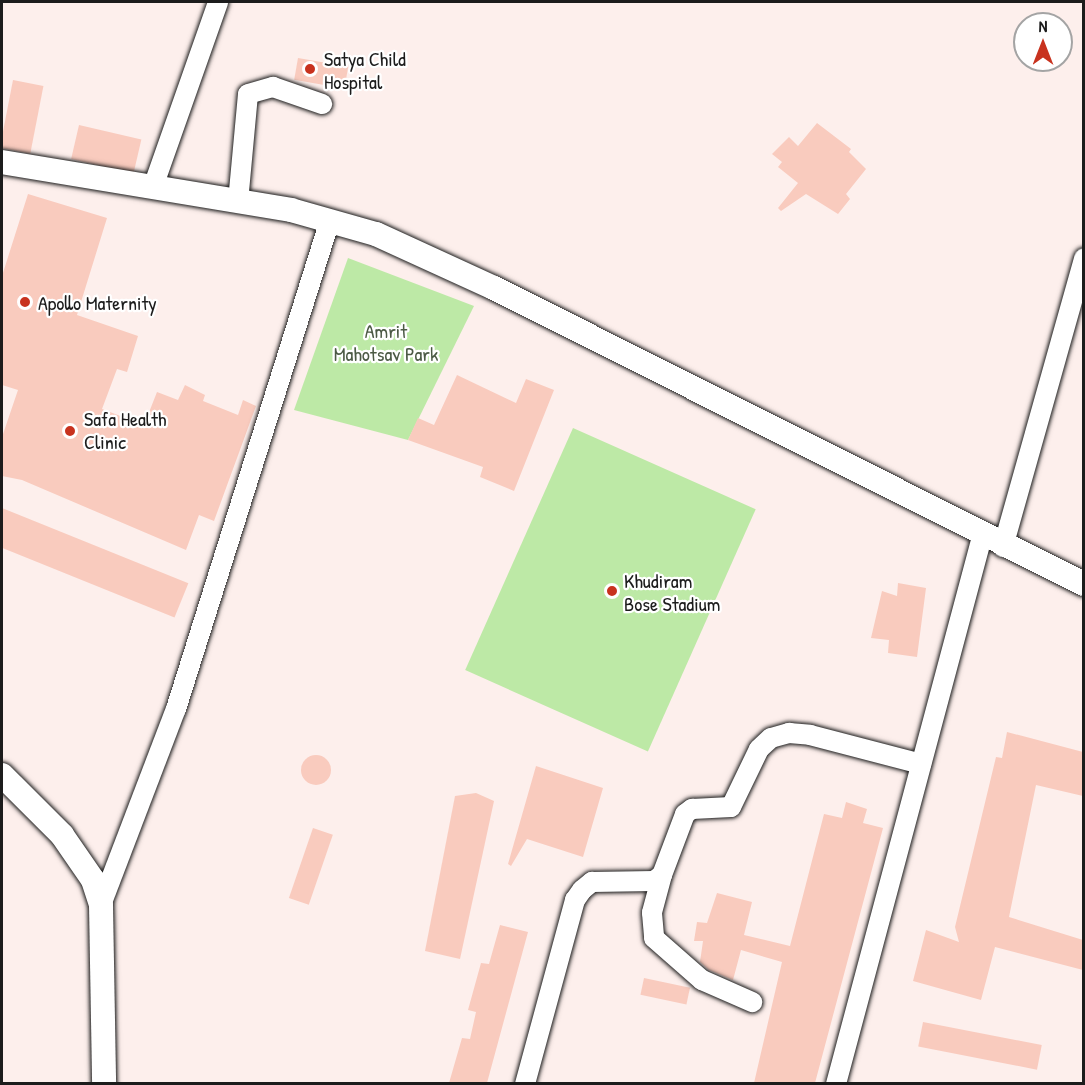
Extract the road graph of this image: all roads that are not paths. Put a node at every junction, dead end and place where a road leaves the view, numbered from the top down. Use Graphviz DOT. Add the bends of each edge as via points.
graph roads {
  1 [pos="218,2"];
  2 [pos="322,104"];
  3 [pos="2,162"];
  4 [pos="153,187"];
  5 [pos="238,202"];
  6 [pos="330,220"];
  7 [pos="1083,258"];
  8 [pos="993,542"];
  9 [pos="1083,584"];
  10 [pos="921,764"];
  11 [pos="2,775"];
  12 [pos="662,875"];
  13 [pos="101,905"];
  14 [pos="752,1002"];
  15 [pos="104,1083"];
  16 [pos="525,1083"];
  17 [pos="836,1083"];
  1 -- 4 [label="street"];
  2 -- 5 [label="street" via="273,87 248,94"];
  3 -- 4 [label="main road"];
  4 -- 5 [label="main road"];
  5 -- 6 [label="main road"];
  6 -- 8 [label="main road" via="376,234 494,288"];
  6 -- 13 [label="street" via="176,709"];
  7 -- 8 [label="street"];
  8 -- 9 [label="main road"];
  8 -- 10 [label="street"];
  10 -- 12 [label="street" via="810,735 771,738 759,749 731,807 692,809 685,814"];
  10 -- 17 [label="street"];
  11 -- 13 [label="main road" via="80,858"];
  12 -- 14 [label="street" via="652,913 654,938 702,980"];
  12 -- 16 [label="street" via="644,884 592,882 575,900"];
  13 -- 15 [label="main road"];
}
